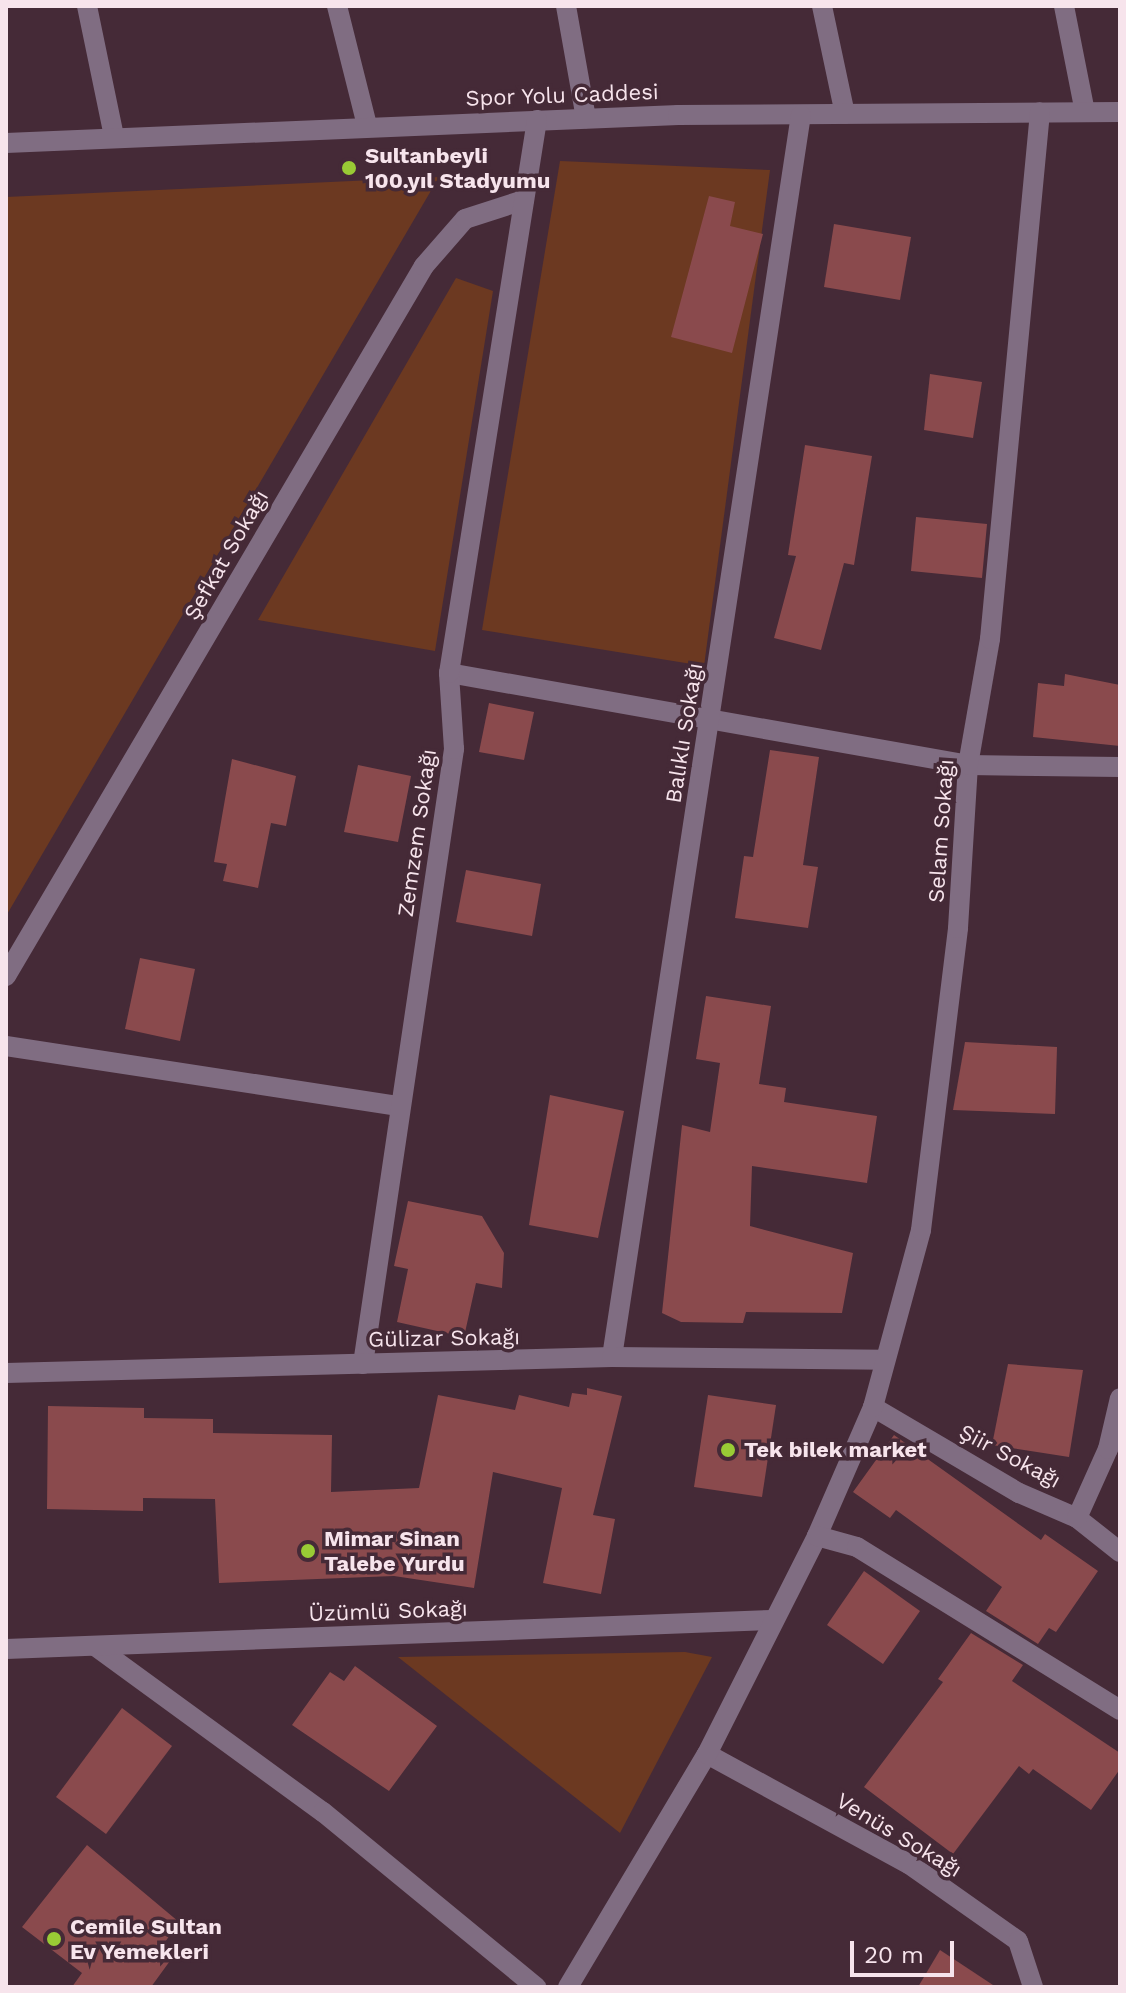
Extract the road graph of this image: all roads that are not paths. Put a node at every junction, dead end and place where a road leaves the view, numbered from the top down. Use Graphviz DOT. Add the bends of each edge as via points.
graph roads {
  1 [pos="87,6"];
  2 [pos="337,6"];
  3 [pos="566,6"];
  4 [pos="822,6"];
  5 [pos="1064,6"];
  6 [pos="1040,112"];
  7 [pos="1085,112"];
  8 [pos="1120,112"];
  9 [pos="845,114"];
  10 [pos="801,115"];
  11 [pos="586,118"];
  12 [pos="537,120"];
  13 [pos="367,125"];
  14 [pos="114,136"];
  15 [pos="6,143"];
  16 [pos="524,200"];
  17 [pos="449,673"];
  18 [pos="710,723"];
  19 [pos="968,765"];
  20 [pos="1120,767"];
  21 [pos="6,976"];
  22 [pos="6,1046"];
  23 [pos="400,1106"];
  24 [pos="612,1357"];
  25 [pos="883,1360"];
  26 [pos="363,1364"];
  27 [pos="6,1373"];
  28 [pos="1120,1398"];
  29 [pos="873,1407"];
  30 [pos="1077,1518"];
  31 [pos="817,1536"];
  32 [pos="1120,1552"];
  33 [pos="772,1620"];
  34 [pos="95,1646"];
  35 [pos="6,1649"];
  36 [pos="1120,1710"];
  37 [pos="707,1754"];
  38 [pos="536,1987"];
  39 [pos="568,1987"];
  40 [pos="1033,1987"];
  1 -- 14 [label="street"];
  2 -- 13 [label="street"];
  3 -- 11 [label="street"];
  4 -- 9 [label="street"];
  5 -- 7 [label="street"];
  6 -- 7 [label="street, Spor Yolu Caddesi"];
  6 -- 9 [label="street, Spor Yolu Caddesi"];
  6 -- 19 [label="street, Selam Sokağı" via="990,639"];
  7 -- 8 [label="street, Spor Yolu Caddesi"];
  9 -- 10 [label="street, Spor Yolu Caddesi"];
  10 -- 11 [label="street, Spor Yolu Caddesi"];
  10 -- 18 [label="street, Balıklı Sokağı"];
  11 -- 12 [label="street, Spor Yolu Caddesi"];
  12 -- 13 [label="street, Spor Yolu Caddesi"];
  12 -- 16 [label="street, Zemzem Sokağı"];
  13 -- 14 [label="street, Spor Yolu Caddesi"];
  14 -- 15 [label="street, Spor Yolu Caddesi"];
  16 -- 17 [label="street, Zemzem Sokağı"];
  16 -- 21 [label="street, Şefkat Sokağı" via="465,219 424,266"];
  17 -- 18 [label="street"];
  17 -- 23 [label="street, Zemzem Sokağı" via="454,749"];
  18 -- 19 [label="street"];
  18 -- 24 [label="street, Balıklı Sokağı"];
  19 -- 20 [label="street"];
  19 -- 25 [label="street, Selam Sokağı" via="958,928 921,1230"];
  22 -- 23 [label="street"];
  23 -- 26 [label="street, Zemzem Sokağı"];
  24 -- 25 [label="street, Gülizar Sokağı"];
  24 -- 26 [label="street, Gülizar Sokağı"];
  25 -- 29 [label="street, Selam Sokağı"];
  26 -- 27 [label="street, Gülizar Sokağı"];
  28 -- 30 [label="street" via="1108,1449"];
  29 -- 30 [label="street, Şiir Sokağı" via="1019,1493"];
  29 -- 31 [label="street, Selam Sokağı"];
  30 -- 32 [label="street, Şiir Sokağı"];
  31 -- 33 [label="street, Selam Sokağı"];
  31 -- 36 [label="street" via="857,1547"];
  33 -- 34 [label="street, Üzümlü Sokağı"];
  33 -- 37 [label="street, Selam Sokağı"];
  34 -- 35 [label="street, Üzümlü Sokağı"];
  34 -- 38 [label="street" via="323,1812"];
  37 -- 39 [label="street, Selam Sokağı"];
  37 -- 40 [label="street, Venüs Sokağı" via="909,1864 1018,1941"];
}
